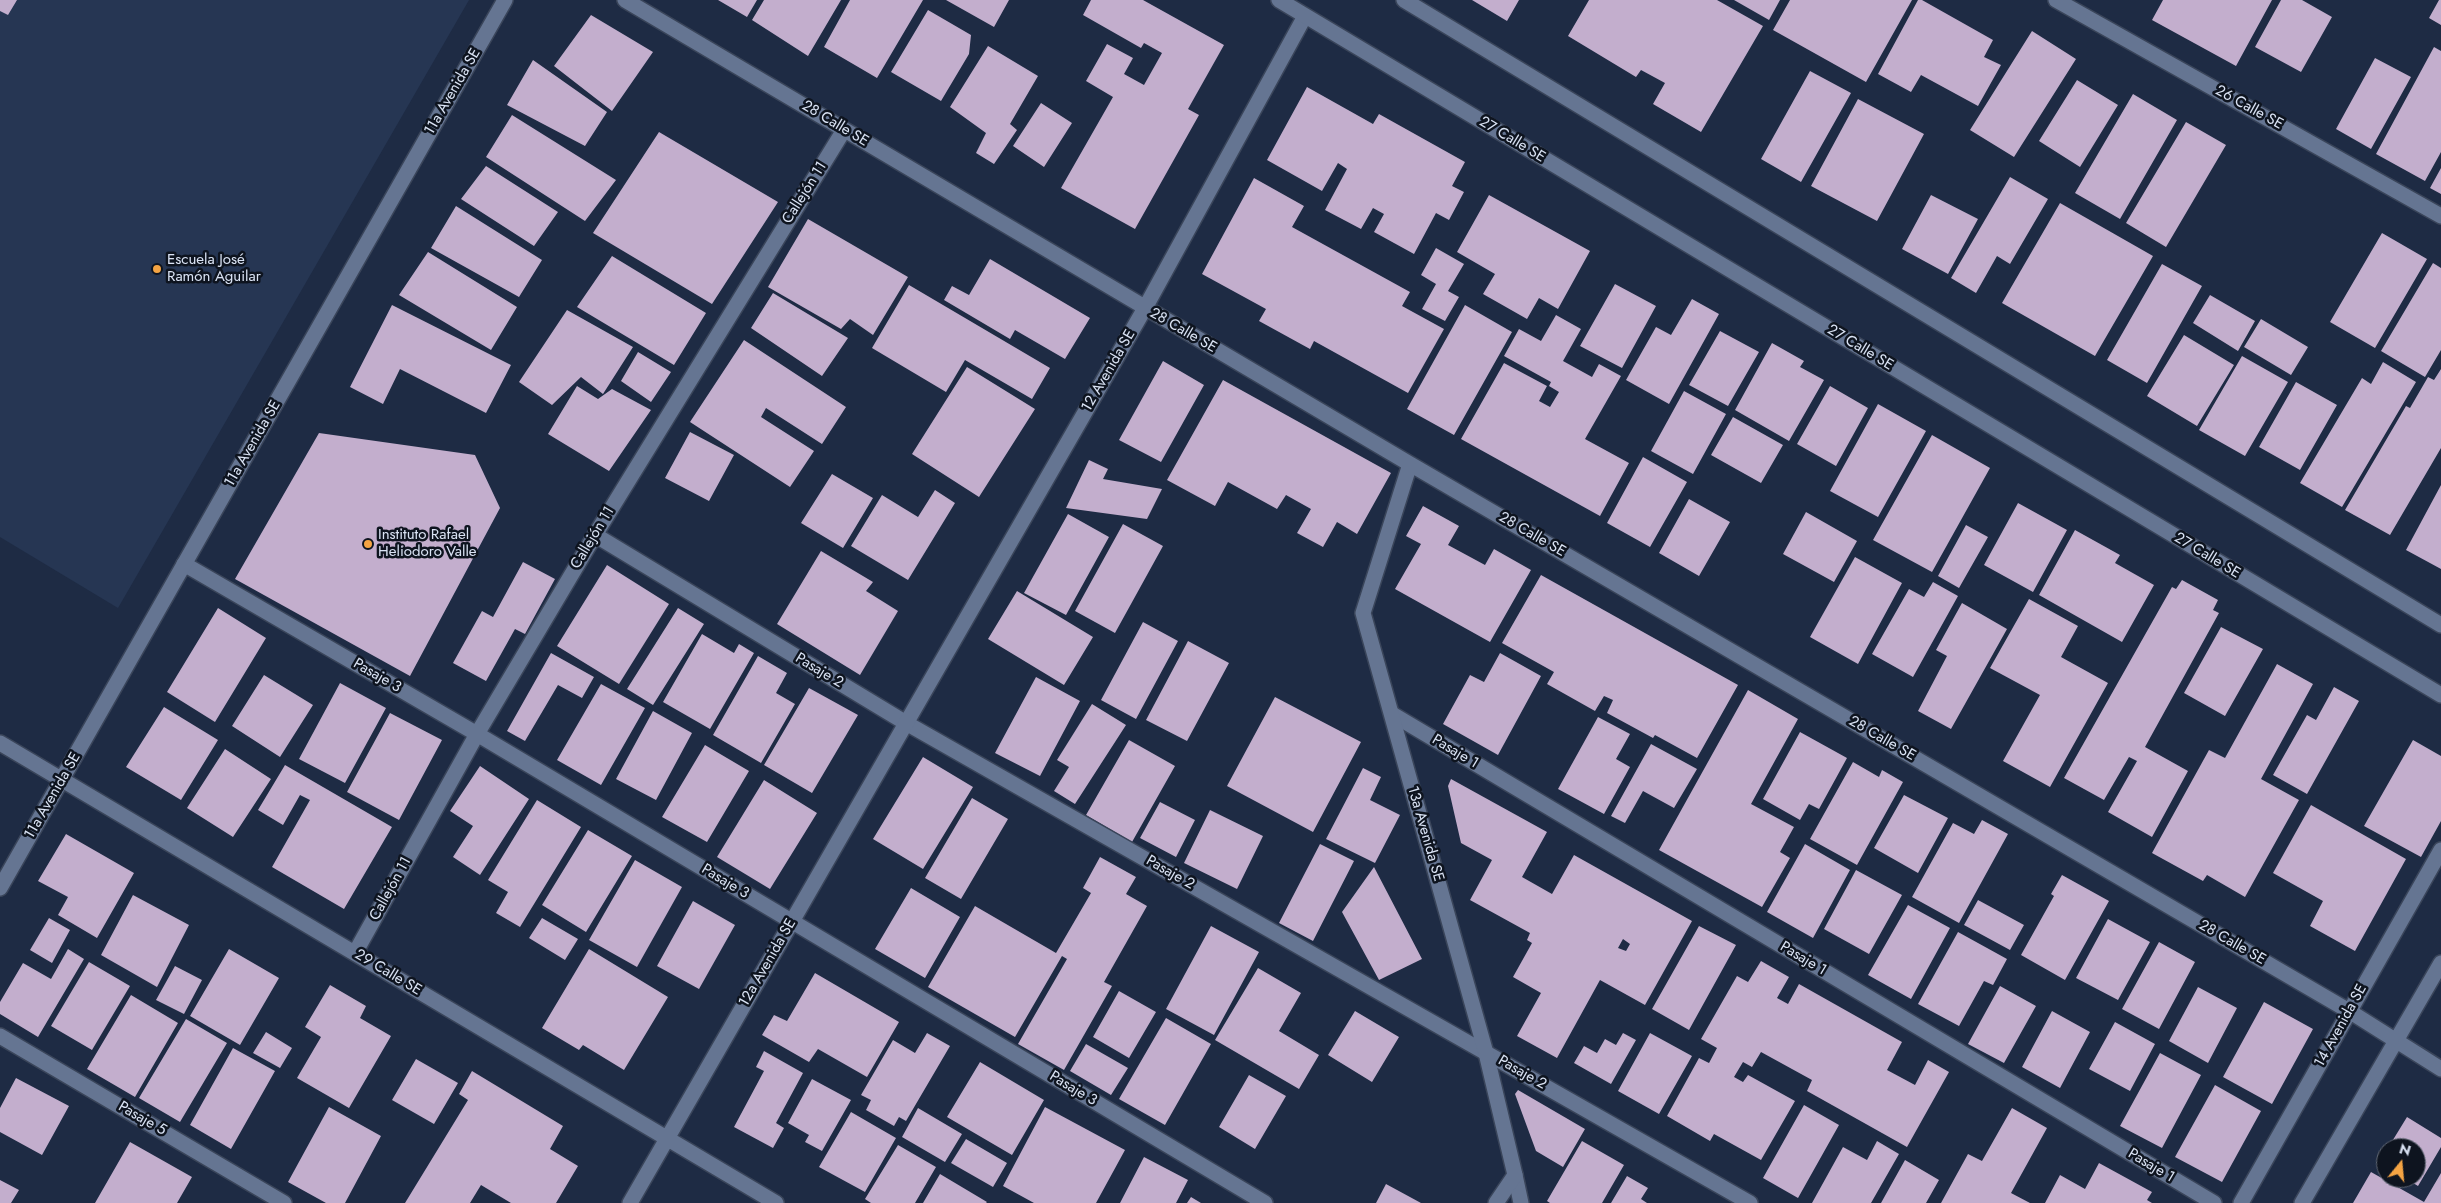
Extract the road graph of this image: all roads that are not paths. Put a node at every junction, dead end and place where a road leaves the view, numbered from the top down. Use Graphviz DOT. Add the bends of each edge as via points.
graph roads {
  1 [pos="505,0"];
  2 [pos="625,0"];
  3 [pos="1279,0"];
  4 [pos="1404,0"];
  5 [pos="2056,0"];
  6 [pos="1305,16"];
  7 [pos="844,130"];
  8 [pos="2441,216"];
  9 [pos="1145,308"];
  10 [pos="1410,464"];
  11 [pos="595,535"];
  12 [pos="184,564"];
  13 [pos="2441,625"];
  14 [pos="2441,696"];
  15 [pos="1392,714"];
  16 [pos="906,724"];
  17 [pos="477,734"];
  18 [pos="0,743"];
  19 [pos="62,779"];
  20 [pos="2441,850"];
  21 [pos="0,888"];
  22 [pos="792,921"];
  23 [pos="355,953"];
  24 [pos="2441,963"];
  25 [pos="2349,1011"];
  26 [pos="0,1036"];
  27 [pos="2396,1043"];
  28 [pos="1486,1053"];
  29 [pos="2441,1069"];
  30 [pos="667,1139"];
  31 [pos="1515,1175"];
  32 [pos="284,1203"];
  33 [pos="630,1203"];
  34 [pos="776,1203"];
  35 [pos="1265,1203"];
  36 [pos="1496,1203"];
  37 [pos="1521,1203"];
  38 [pos="1750,1203"];
  39 [pos="2214,1203"];
  40 [pos="2241,1203"];
  41 [pos="2302,1203"];
  1 -- 12 [label="street, 11a Avenida SE"];
  2 -- 7 [label="street, 28 Calle SE"];
  3 -- 6 [label="street, 27 Calle SE"];
  4 -- 13 [label="street"];
  5 -- 8 [label="street, 26 Calle SE"];
  6 -- 9 [label="street, 12 Avenida SE"];
  6 -- 14 [label="street, 27 Calle SE"];
  7 -- 9 [label="street, 28 Calle SE"];
  7 -- 11 [label="street, Callejón 11"];
  9 -- 10 [label="street, 28 Calle SE"];
  9 -- 16 [label="street, 12 Avenida SE"];
  10 -- 15 [label="street, 13a Avenida SE" via="1363,613"];
  10 -- 25 [label="street, 28 Calle SE"];
  11 -- 16 [label="street, Pasaje 2"];
  11 -- 17 [label="street, Callejón 11"];
  12 -- 17 [label="street, Pasaje 3"];
  12 -- 19 [label="street, 11a Avenida SE"];
  15 -- 28 [label="street, 13a Avenida SE"];
  15 -- 39 [label="street, Pasaje 1"];
  16 -- 22 [label="street, 12a Avenida SE"];
  16 -- 28 [label="street, Pasaje 2"];
  17 -- 22 [label="street, Pasaje 3"];
  17 -- 23 [label="street, Callejón 11"];
  18 -- 19 [label="street, 29 Calle SE"];
  19 -- 21 [label="street, 11a Avenida SE"];
  19 -- 23 [label="street, 29 Calle SE"];
  20 -- 25 [label="street, 14 Avenida SE"];
  22 -- 30 [label="street, 12a Avenida SE"];
  22 -- 35 [label="street, Pasaje 3"];
  23 -- 30 [label="street, 29 Calle SE"];
  24 -- 27 [label="street"];
  25 -- 27 [label="street, 28 Calle SE"];
  25 -- 40 [label="street, 14 Avenida SE"];
  26 -- 32 [label="street, Pasaje 5"];
  27 -- 29 [label="street, 28 Calle SE"];
  27 -- 41 [label="street"];
  28 -- 31 [label="street, 13a Avenida SE"];
  28 -- 38 [label="street, Pasaje 2"];
  30 -- 33 [label="street, 12a Avenida SE"];
  30 -- 34 [label="street, 29 Calle SE"];
  31 -- 36 [label="street"];
  31 -- 37 [label="street"];
}
